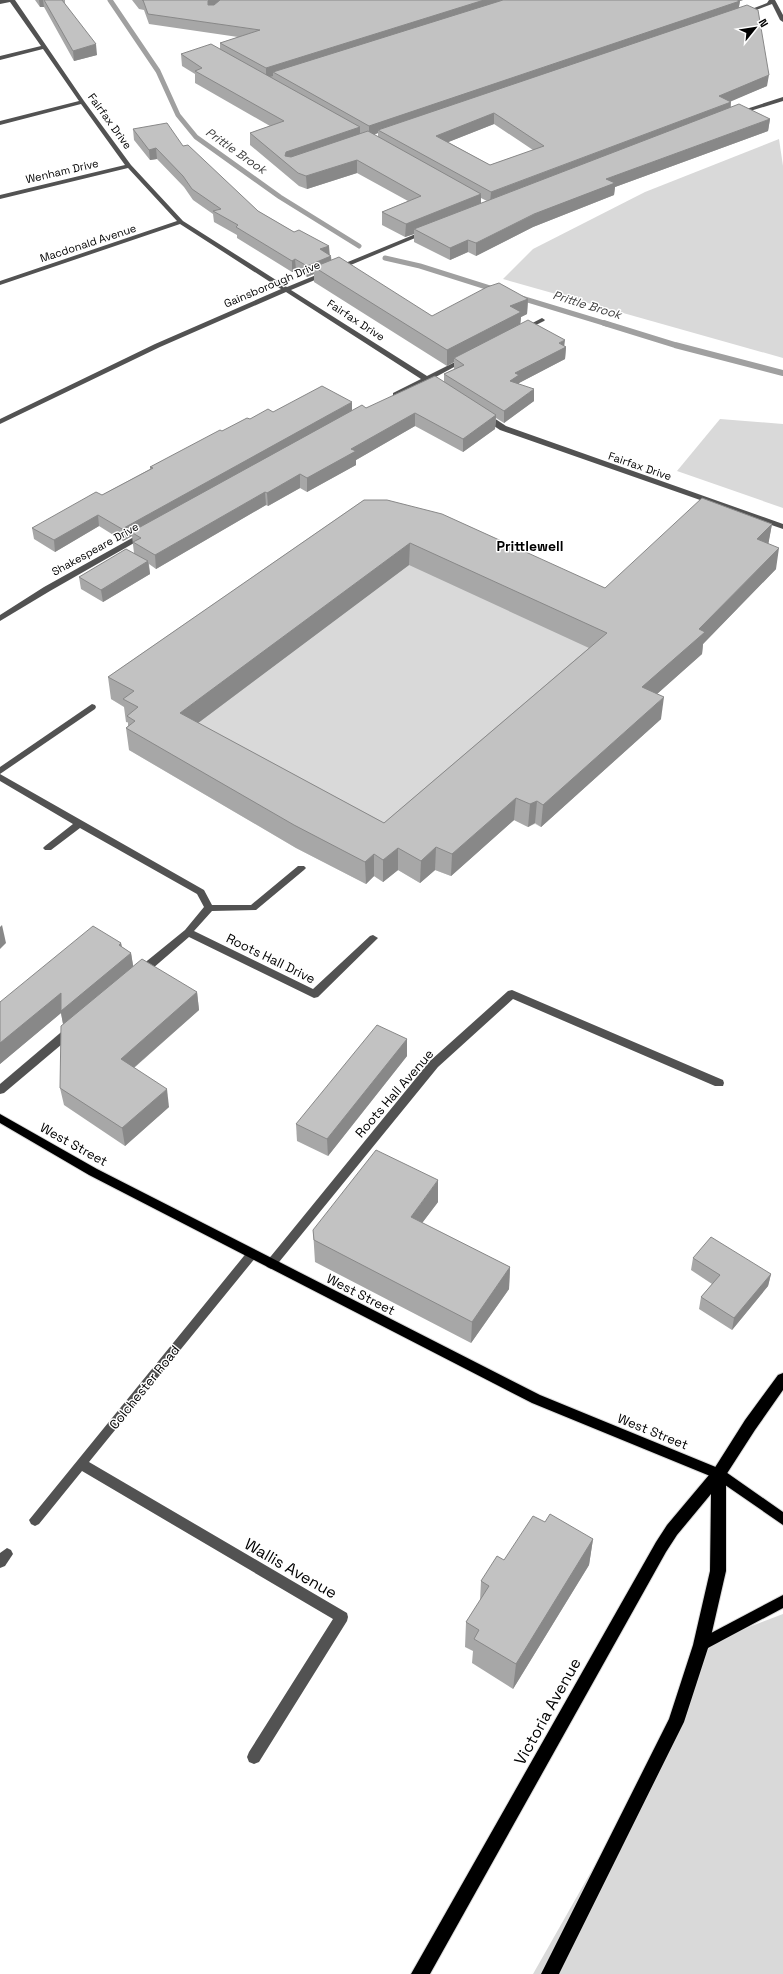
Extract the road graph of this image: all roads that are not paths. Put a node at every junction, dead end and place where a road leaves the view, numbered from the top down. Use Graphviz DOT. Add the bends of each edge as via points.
graph roads {
  1 [pos="11,0"];
  2 [pos="772,0"];
  3 [pos="0,2"];
  4 [pos="739,14"];
  5 [pos="783,20"];
  6 [pos="44,47"];
  7 [pos="0,58"];
  8 [pos="783,99"];
  9 [pos="82,102"];
  10 [pos="761,104"];
  11 [pos="783,104"];
  12 [pos="732,115"];
  13 [pos="0,124"];
  14 [pos="129,166"];
  15 [pos="0,197"];
  16 [pos="181,222"];
  17 [pos="431,230"];
  18 [pos="0,283"];
  19 [pos="286,288"];
  20 [pos="542,320"];
  21 [pos="514,334"];
  22 [pos="474,354"];
  23 [pos="427,378"];
  24 [pos="445,391"];
  25 [pos="392,397"];
  26 [pos="478,412"];
  27 [pos="0,422"];
  28 [pos="783,527"];
  29 [pos="150,531"];
  30 [pos="0,619"];
  31 [pos="92,706"];
  32 [pos="0,770"];
  33 [pos="0,777"];
  34 [pos="79,824"];
  35 [pos="48,848"];
  36 [pos="301,868"];
  37 [pos="209,908"];
  38 [pos="188,932"];
  39 [pos="373,938"];
  40 [pos="130,981"];
  41 [pos="77,1025"];
  42 [pos="719,1083"];
  43 [pos="0,1090"];
  44 [pos="0,1118"];
  45 [pos="252,1254"];
  46 [pos="271,1264"];
  47 [pos="783,1379"];
  48 [pos="81,1464"];
  49 [pos="719,1474"];
  50 [pos="783,1519"];
  51 [pos="35,1520"];
  52 [pos="783,1601"];
  53 [pos="701,1645"];
  54 [pos="254,1757"];
  55 [pos="420,1974"];
  56 [pos="550,1974"];
  1 -- 3 [label="street"];
  1 -- 6 [label="street, Fairfax Drive"];
  2 -- 4 [label="street" via="769,4"];
  2 -- 5 [label="street"];
  6 -- 7 [label="street"];
  6 -- 9 [label="street, Fairfax Drive"];
  8 -- 10 [label="street"];
  9 -- 13 [label="street"];
  9 -- 14 [label="street, Fairfax Drive"];
  10 -- 11 [label="street"];
  10 -- 12 [label="street"];
  14 -- 15 [label="street, Wenham Drive"];
  14 -- 16 [label="street, Fairfax Drive"];
  16 -- 18 [label="street, Macdonald Avenue"];
  16 -- 19 [label="street, Fairfax Drive"];
  17 -- 19 [label="street, Gainsborough Drive"];
  19 -- 23 [label="street, Fairfax Drive"];
  19 -- 27 [label="street, Gainsborough Drive" via="74,384"];
  20 -- 21 [label="street"];
  22 -- 23 [label="street"];
  23 -- 24 [label="street, Fairfax Drive"];
  23 -- 25 [label="street"];
  26 -- 28 [label="street, Fairfax Drive" via="503,428"];
  29 -- 30 [label="street, Shakespeare Drive" via="47,589"];
  31 -- 32 [label="street"];
  33 -- 34 [label="street"];
  34 -- 35 [label="street"];
  34 -- 37 [label="street" via="201,892"];
  36 -- 37 [label="street" via="252,908"];
  37 -- 38 [label="street"];
  38 -- 39 [label="street, Roots Hall Drive" via="314,994"];
  38 -- 40 [label="street"];
  41 -- 43 [label="street"];
  42 -- 46 [label="street, Roots Hall Avenue" via="512,994 434,1064"];
  44 -- 45 [label="main road, West Street" via="93,1172"];
  45 -- 46 [label="main road, West Street"];
  45 -- 48 [label="street, Colchester Road"];
  46 -- 49 [label="main road, West Street" via="536,1399"];
  47 -- 49 [label="highway, Victoria Avenue"];
  48 -- 51 [label="street, Colchester Road"];
  48 -- 54 [label="street, Wallis Avenue" via="342,1618"];
  49 -- 50 [label="main road, West Street"];
  49 -- 53 [label="highway" via="718,1571"];
  49 -- 55 [label="highway, Victoria Avenue" via="672,1530 661,1548"];
  52 -- 53 [label="main road"];
  53 -- 56 [label="highway" via="676,1722"];
}
